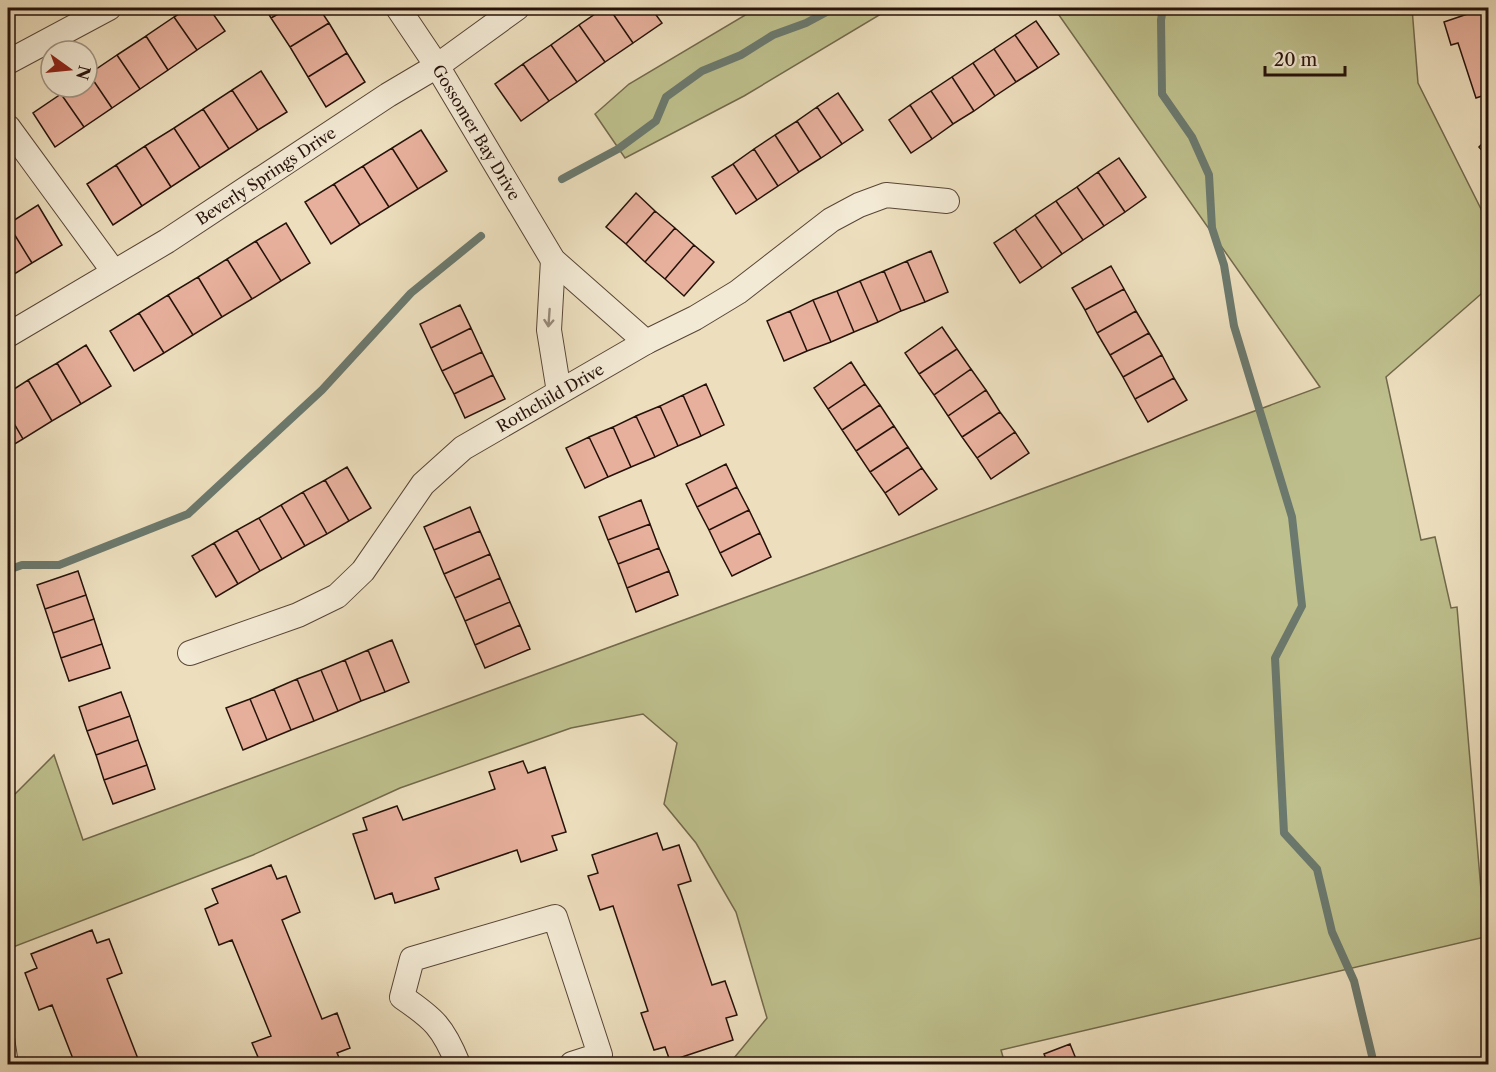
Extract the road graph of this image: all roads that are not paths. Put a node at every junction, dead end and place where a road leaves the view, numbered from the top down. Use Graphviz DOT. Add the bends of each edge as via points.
graph roads {
  1 [pos="109,8"];
  2 [pos="398,8"];
  3 [pos="518,8"];
  4 [pos="8,62"];
  5 [pos="437,66"];
  6 [pos="8,127"];
  7 [pos="947,201"];
  8 [pos="553,260"];
  9 [pos="114,272"];
  10 [pos="8,335"];
  11 [pos="646,342"];
  12 [pos="559,392"];
  13 [pos="190,653"];
  14 [pos="8,1038"];
  15 [pos="12,1065"];
  16 [pos="458,1065"];
  17 [pos="572,1065"];
  1 -- 4 [label="street"];
  2 -- 5 [label="street, Gossomer Bay Drive"];
  3 -- 5 [label="street, Beverly Springs Drive"];
  5 -- 8 [label="street, Gossomer Bay Drive"];
  5 -- 9 [label="street, Beverly Springs Drive" via="167,242"];
  6 -- 9 [label="street"];
  7 -- 11 [label="street, Rothchild Drive" via="886,195 859,206 831,220 696,318"];
  8 -- 11 [label="street, Gossomer Bay Drive"];
  8 -- 12 [label="street, one-way" via="549,330"];
  9 -- 10 [label="street, Beverly Springs Drive"];
  11 -- 12 [label="street, Rothchild Drive"];
  12 -- 13 [label="street, Rothchild Drive" via="463,448 423,484 363,571 337,596 298,615"];
  14 -- 15 [label="lane"];
  16 -- 17 [label="street" via="440,1027 402,997 412,959 555,917 600,1055"];
}
